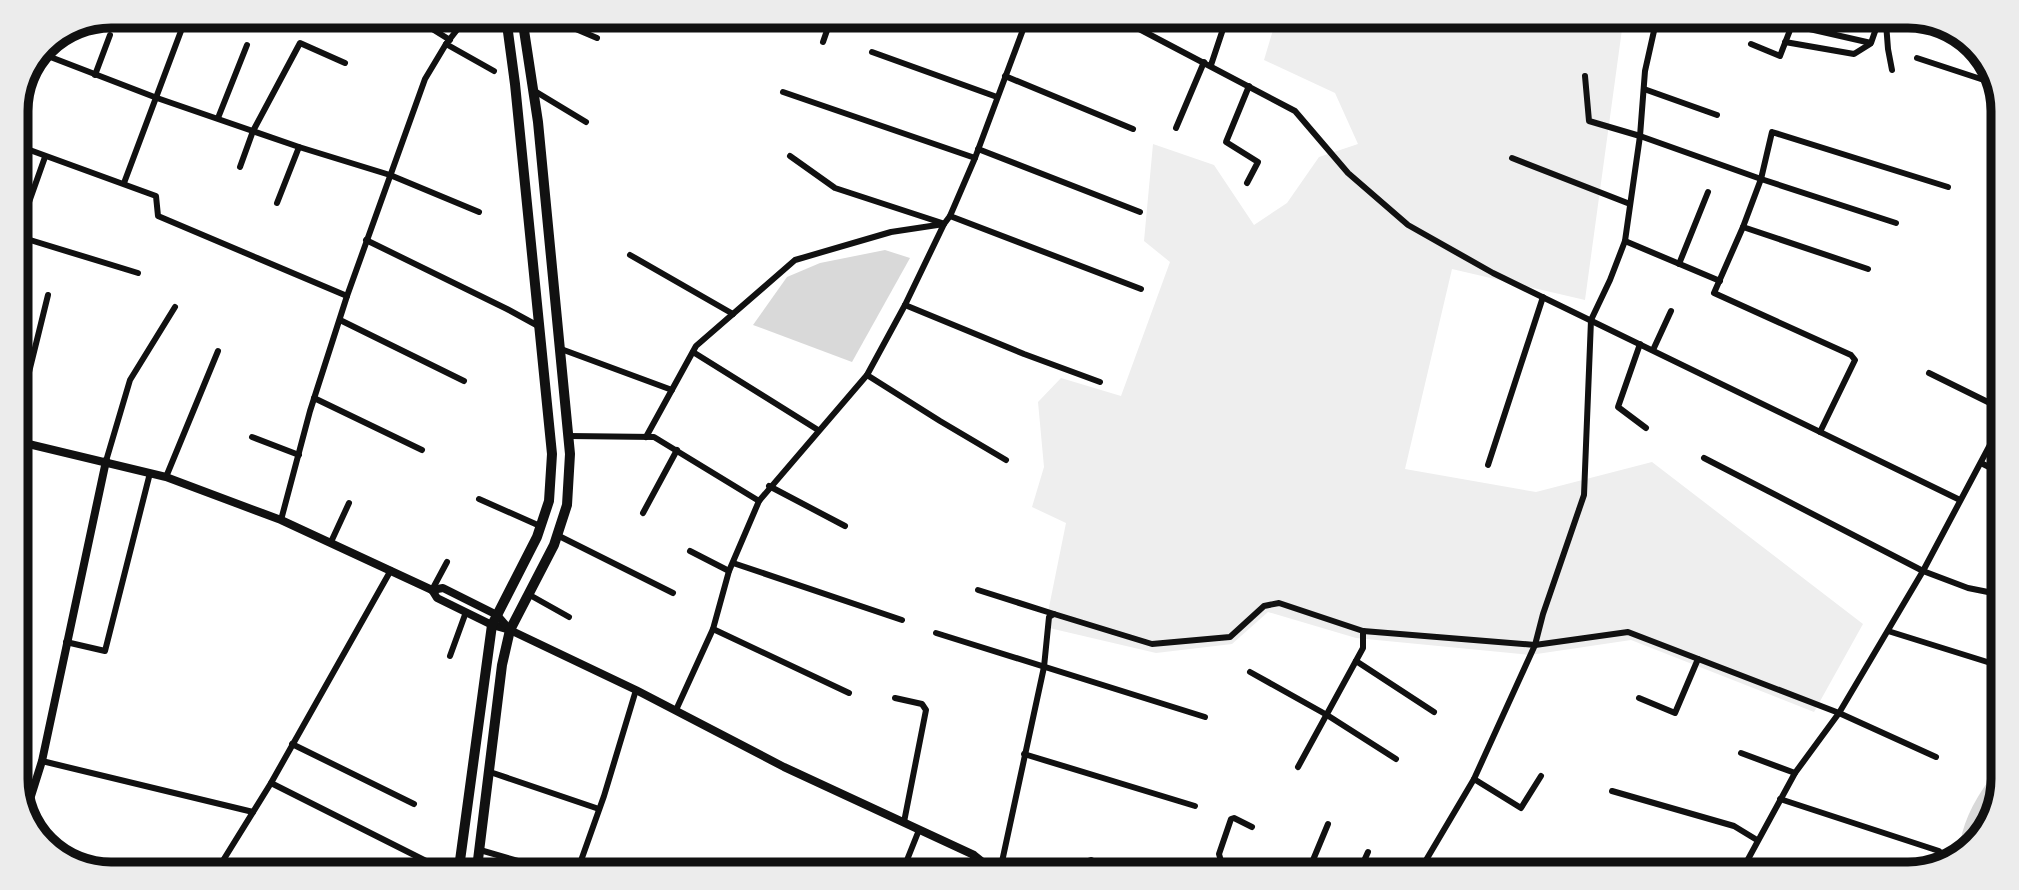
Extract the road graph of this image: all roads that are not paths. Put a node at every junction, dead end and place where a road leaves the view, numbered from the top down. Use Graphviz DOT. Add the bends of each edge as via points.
graph roads {
  1 [pos="428,28"];
  2 [pos="459,28"];
  3 [pos="506,28"];
  4 [pos="524,28"];
  5 [pos="575,28"];
  6 [pos="828,28"];
  7 [pos="1022,28"];
  8 [pos="1137,28"];
  9 [pos="1223,28"];
  10 [pos="1655,28"];
  11 [pos="1791,28"];
  12 [pos="1805,28"];
  13 [pos="1876,28"];
  14 [pos="1886,28"];
  15 [pos="181,31"];
  16 [pos="110,35"];
  17 [pos="597,37"];
  18 [pos="448,42"];
  19 [pos="1785,42"];
  20 [pos="823,43"];
  21 [pos="1871,43"];
  22 [pos="1751,44"];
  23 [pos="247,45"];
  24 [pos="872,52"];
  25 [pos="49,57"];
  26 [pos="1917,58"];
  27 [pos="345,63"];
  28 [pos="1207,64"];
  29 [pos="1892,69"];
  30 [pos="494,71"];
  31 [pos="95,75"];
  32 [pos="1005,76"];
  33 [pos="1585,76"];
  34 [pos="1985,80"];
  35 [pos="1249,86"];
  36 [pos="1644,89"];
  37 [pos="533,90"];
  38 [pos="783,92"];
  39 [pos="997,97"];
  40 [pos="157,98"];
  41 [pos="1717,115"];
  42 [pos="218,118"];
  43 [pos="538,122"];
  44 [pos="586,122"];
  45 [pos="520,124"];
  46 [pos="1176,128"];
  47 [pos="1133,129"];
  48 [pos="253,131"];
  49 [pos="1640,136"];
  50 [pos="299,147"];
  51 [pos="978,149"];
  52 [pos="28,150"];
  53 [pos="45,156"];
  54 [pos="790,156"];
  55 [pos="975,158"];
  56 [pos="1512,158"];
  57 [pos="240,167"];
  58 [pos="390,175"];
  59 [pos="1761,179"];
  60 [pos="124,183"];
  61 [pos="1247,183"];
  62 [pos="1948,187"];
  63 [pos="1708,192"];
  64 [pos="277,203"];
  65 [pos="1630,204"];
  66 [pos="28,205"];
  67 [pos="479,212"];
  68 [pos="1140,212"];
  69 [pos="950,216"];
  70 [pos="1896,223"];
  71 [pos="944,224"];
  72 [pos="1743,227"];
  73 [pos="28,239"];
  74 [pos="366,240"];
  75 [pos="1625,241"];
  76 [pos="630,255"];
  77 [pos="1679,264"];
  78 [pos="1868,270"];
  79 [pos="138,273"];
  80 [pos="1720,281"];
  81 [pos="1141,289"];
  82 [pos="48,295"];
  83 [pos="347,296"];
  84 [pos="1543,297"];
  85 [pos="905,305"];
  86 [pos="176,307"];
  87 [pos="1671,311"];
  88 [pos="733,314"];
  89 [pos="340,320"];
  90 [pos="1591,320"];
  91 [pos="541,328"];
  92 [pos="1640,344"];
  93 [pos="561,349"];
  94 [pos="1653,350"];
  95 [pos="218,351"];
  96 [pos="693,352"];
  97 [pos="1929,373"];
  98 [pos="867,375"];
  99 [pos="28,376"];
  100 [pos="564,377"];
  101 [pos="546,378"];
  102 [pos="464,381"];
  103 [pos="1100,382"];
  104 [pos="672,390"];
  105 [pos="314,398"];
  106 [pos="1991,404"];
  107 [pos="1646,428"];
  108 [pos="818,430"];
  109 [pos="1820,432"];
  110 [pos="569,436"];
  111 [pos="252,437"];
  112 [pos="646,437"];
  113 [pos="28,444"];
  114 [pos="1991,444"];
  115 [pos="422,450"];
  116 [pos="677,450"];
  117 [pos="299,455"];
  118 [pos="1704,458"];
  119 [pos="1006,460"];
  120 [pos="106,461"];
  121 [pos="1981,463"];
  122 [pos="1488,465"];
  123 [pos="1991,468"];
  124 [pos="150,473"];
  125 [pos="166,477"];
  126 [pos="769,486"];
  127 [pos="479,499"];
  128 [pos="759,500"];
  129 [pos="1960,500"];
  130 [pos="349,503"];
  131 [pos="643,513"];
  132 [pos="281,520"];
  133 [pos="540,526"];
  134 [pos="845,526"];
  135 [pos="557,535"];
  136 [pos="331,542"];
  137 [pos="690,551"];
  138 [pos="447,562"];
  139 [pos="733,563"];
  140 [pos="391,570"];
  141 [pos="729,571"];
  142 [pos="1923,571"];
  143 [pos="432,590"];
  144 [pos="978,590"];
  145 [pos="673,593"];
  146 [pos="1991,593"];
  147 [pos="528,594"];
  148 [pos="466,612"];
  149 [pos="1054,614"];
  150 [pos="569,617"];
  151 [pos="494,620"];
  152 [pos="902,620"];
  153 [pos="713,629"];
  154 [pos="510,631"];
  155 [pos="1363,631"];
  156 [pos="1888,631"];
  157 [pos="936,633"];
  158 [pos="66,642"];
  159 [pos="1535,645"];
  160 [pos="450,656"];
  161 [pos="1698,659"];
  162 [pos="1356,661"];
  163 [pos="1991,663"];
  164 [pos="1044,667"];
  165 [pos="1251,672"];
  166 [pos="636,690"];
  167 [pos="849,693"];
  168 [pos="895,698"];
  169 [pos="1639,698"];
  170 [pos="676,710"];
  171 [pos="1434,712"];
  172 [pos="1839,713"];
  173 [pos="1326,715"];
  174 [pos="1205,717"];
  175 [pos="292,744"];
  176 [pos="1741,753"];
  177 [pos="1024,754"];
  178 [pos="1936,757"];
  179 [pos="1396,759"];
  180 [pos="42,761"];
  181 [pos="1298,767"];
  182 [pos="490,772"];
  183 [pos="1795,773"];
  184 [pos="1541,776"];
  185 [pos="1474,779"];
  186 [pos="271,783"];
  187 [pos="1612,791"];
  188 [pos="31,798"];
  189 [pos="1780,799"];
  190 [pos="414,804"];
  191 [pos="1195,806"];
  192 [pos="599,808"];
  193 [pos="253,813"];
  194 [pos="904,822"];
  195 [pos="1328,824"];
  196 [pos="1252,827"];
  197 [pos="919,830"];
  198 [pos="1757,840"];
  199 [pos="480,850"];
  200 [pos="1939,851"];
  201 [pos="1368,852"];
  202 [pos="974,855"];
  203 [pos="222,862"];
  204 [pos="418,862"];
  205 [pos="460,862"];
  206 [pos="478,862"];
  207 [pos="524,862"];
  208 [pos="580,862"];
  209 [pos="906,862"];
  210 [pos="972,862"];
  211 [pos="983,862"];
  212 [pos="1002,862"];
  213 [pos="1223,862"];
  214 [pos="1312,862"];
  215 [pos="1364,862"];
  216 [pos="1425,862"];
  217 [pos="1745,862"];
  1 -- 18 [label="street"];
  2 -- 18 [label="street"];
  3 -- 45 [label="main road"];
  4 -- 37 [label="main road"];
  5 -- 17 [label="street"];
  6 -- 20 [label="street"];
  7 -- 32 [label="street"];
  8 -- 28 [label="street"];
  9 -- 28 [label="street"];
  10 -- 36 [label="street"];
  11 -- 19 [label="street"];
  12 -- 21 [label="street"];
  13 -- 21 [label="street"];
  14 -- 29 [label="street"];
  15 -- 40 [label="street"];
  16 -- 31 [label="street"];
  18 -- 30 [label="street"];
  18 -- 58 [label="street" via="425,79"];
  19 -- 21 [label="street" via="1854,54"];
  19 -- 22 [label="street" via="1780,56"];
  23 -- 42 [label="street"];
  24 -- 39 [label="street"];
  25 -- 31 [label="street"];
  26 -- 34 [label="street"];
  27 -- 48 [label="street" via="300,43"];
  28 -- 35 [label="street"];
  28 -- 46 [label="street"];
  31 -- 40 [label="street"];
  32 -- 39 [label="street"];
  32 -- 47 [label="street"];
  33 -- 49 [label="street" via="1589,121"];
  35 -- 61 [label="street" via="1226,142 1258,162"];
  35 -- 84 [label="street" via="1295,111 1348,173 1408,225"];
  36 -- 41 [label="street"];
  36 -- 49 [label="street"];
  37 -- 43 [label="main road"];
  37 -- 44 [label="street"];
  38 -- 55 [label="street"];
  39 -- 51 [label="street"];
  40 -- 42 [label="street"];
  40 -- 60 [label="street"];
  42 -- 48 [label="street"];
  43 -- 45 [label="main road"];
  43 -- 93 [label="main road"];
  45 -- 91 [label="main road"];
  48 -- 50 [label="street"];
  48 -- 57 [label="street"];
  49 -- 59 [label="street"];
  49 -- 65 [label="street"];
  50 -- 58 [label="street"];
  50 -- 64 [label="street"];
  51 -- 55 [label="street"];
  51 -- 68 [label="street"];
  52 -- 53 [label="street"];
  53 -- 60 [label="street"];
  53 -- 66 [label="street"];
  54 -- 71 [label="street" via="835,188"];
  55 -- 69 [label="street"];
  56 -- 65 [label="street"];
  58 -- 67 [label="street"];
  58 -- 74 [label="street"];
  59 -- 62 [label="street" via="1772,132"];
  59 -- 70 [label="street"];
  59 -- 72 [label="street"];
  60 -- 83 [label="street" via="156,196 158,216"];
  63 -- 77 [label="street"];
  65 -- 75 [label="street"];
  69 -- 71 [label="street"];
  69 -- 81 [label="street"];
  71 -- 85 [label="street"];
  71 -- 88 [label="street" via="891,232 795,260"];
  72 -- 78 [label="street"];
  72 -- 80 [label="street"];
  73 -- 79 [label="street"];
  74 -- 83 [label="street"];
  74 -- 91 [label="street"];
  75 -- 77 [label="street"];
  75 -- 90 [label="street"];
  76 -- 88 [label="street"];
  77 -- 80 [label="street"];
  80 -- 109 [label="street" via="1714,293 1855,360"];
  82 -- 99 [label="street"];
  83 -- 89 [label="street"];
  84 -- 90 [label="street"];
  84 -- 122 [label="street"];
  85 -- 98 [label="street"];
  85 -- 103 [label="street"];
  86 -- 120 [label="street" via="130,380"];
  87 -- 94 [label="street"];
  88 -- 96 [label="street"];
  89 -- 102 [label="street"];
  89 -- 105 [label="street"];
  90 -- 92 [label="street"];
  90 -- 159 [label="street" via="1584,495"];
  91 -- 101 [label="main road"];
  92 -- 94 [label="street"];
  92 -- 107 [label="street" via="1618,407"];
  93 -- 100 [label="main road"];
  93 -- 104 [label="street"];
  94 -- 109 [label="street"];
  95 -- 125 [label="street"];
  96 -- 104 [label="street"];
  96 -- 108 [label="street"];
  97 -- 106 [label="street"];
  98 -- 108 [label="street"];
  98 -- 119 [label="street"];
  100 -- 101 [label="main road"];
  100 -- 110 [label="main road"];
  101 -- 133 [label="main road" via="552,454 549,501"];
  104 -- 112 [label="street"];
  105 -- 115 [label="street"];
  105 -- 117 [label="street"];
  108 -- 126 [label="street"];
  109 -- 129 [label="street"];
  110 -- 112 [label="street"];
  110 -- 135 [label="main road" via="567,505"];
  111 -- 117 [label="street"];
  112 -- 116 [label="street"];
  113 -- 120 [label="street"];
  114 -- 121 [label="street"];
  116 -- 128 [label="street"];
  116 -- 131 [label="street"];
  117 -- 132 [label="street"];
  118 -- 142 [label="street"];
  120 -- 124 [label="street"];
  120 -- 158 [label="street"];
  121 -- 123 [label="street"];
  121 -- 129 [label="street"];
  124 -- 125 [label="street"];
  124 -- 158 [label="street" via="105,651"];
  125 -- 132 [label="street"];
  126 -- 128 [label="street"];
  126 -- 134 [label="street"];
  127 -- 133 [label="street"];
  128 -- 139 [label="street"];
  129 -- 142 [label="street"];
  130 -- 136 [label="street"];
  132 -- 136 [label="street"];
  133 -- 151 [label="main road"];
  135 -- 145 [label="street"];
  135 -- 147 [label="main road"];
  136 -- 140 [label="street"];
  137 -- 141 [label="street"];
  138 -- 143 [label="street"];
  139 -- 141 [label="street"];
  139 -- 152 [label="street"];
  140 -- 143 [label="street"];
  140 -- 175 [label="street"];
  141 -- 153 [label="street"];
  142 -- 146 [label="street"];
  142 -- 156 [label="street"];
  143 -- 148 [label="street" via="437,598"];
  143 -- 151 [label="street" via="443,589"];
  144 -- 149 [label="street"];
  147 -- 150 [label="street"];
  147 -- 154 [label="main road"];
  148 -- 151 [label="street"];
  148 -- 160 [label="street"];
  149 -- 155 [label="street" via="1152,644 1230,637 1264,606 1279,603"];
  149 -- 164 [label="street" via="1049,617"];
  151 -- 154 [label="street"];
  151 -- 205 [label="main road"];
  153 -- 167 [label="street"];
  153 -- 170 [label="street"];
  154 -- 166 [label="street"];
  154 -- 182 [label="main road"];
  155 -- 159 [label="street"];
  155 -- 162 [label="street" via="1363,648"];
  156 -- 163 [label="street"];
  156 -- 172 [label="street"];
  157 -- 164 [label="street"];
  158 -- 180 [label="street"];
  159 -- 161 [label="street" via="1628,632"];
  159 -- 185 [label="street"];
  161 -- 169 [label="street" via="1675,713"];
  161 -- 172 [label="street"];
  162 -- 171 [label="street"];
  162 -- 173 [label="street"];
  164 -- 174 [label="street"];
  164 -- 177 [label="street"];
  165 -- 173 [label="street"];
  166 -- 170 [label="street"];
  166 -- 192 [label="street"];
  168 -- 194 [label="street" via="922,704 926,710"];
  170 -- 194 [label="street" via="784,767"];
  172 -- 178 [label="street"];
  172 -- 183 [label="street"];
  173 -- 179 [label="street"];
  173 -- 181 [label="street"];
  175 -- 186 [label="street"];
  175 -- 190 [label="street"];
  176 -- 183 [label="street"];
  177 -- 191 [label="street"];
  177 -- 212 [label="street"];
  180 -- 188 [label="street"];
  180 -- 193 [label="street"];
  182 -- 192 [label="street"];
  182 -- 199 [label="main road"];
  183 -- 189 [label="street"];
  184 -- 185 [label="street" via="1521,808"];
  185 -- 216 [label="street"];
  186 -- 193 [label="street"];
  186 -- 204 [label="street"];
  187 -- 198 [label="street" via="1734,826"];
  189 -- 198 [label="street"];
  189 -- 200 [label="street"];
  192 -- 208 [label="street"];
  193 -- 203 [label="street"];
  194 -- 197 [label="street"];
  195 -- 214 [label="street"];
  196 -- 213 [label="street" via="1231,819 1219,854"];
  197 -- 202 [label="street"];
  197 -- 209 [label="street"];
  198 -- 217 [label="street"];
  199 -- 206 [label="main road"];
  199 -- 207 [label="street"];
  201 -- 215 [label="street"];
  202 -- 210 [label="street"];
  202 -- 211 [label="street"];
}
